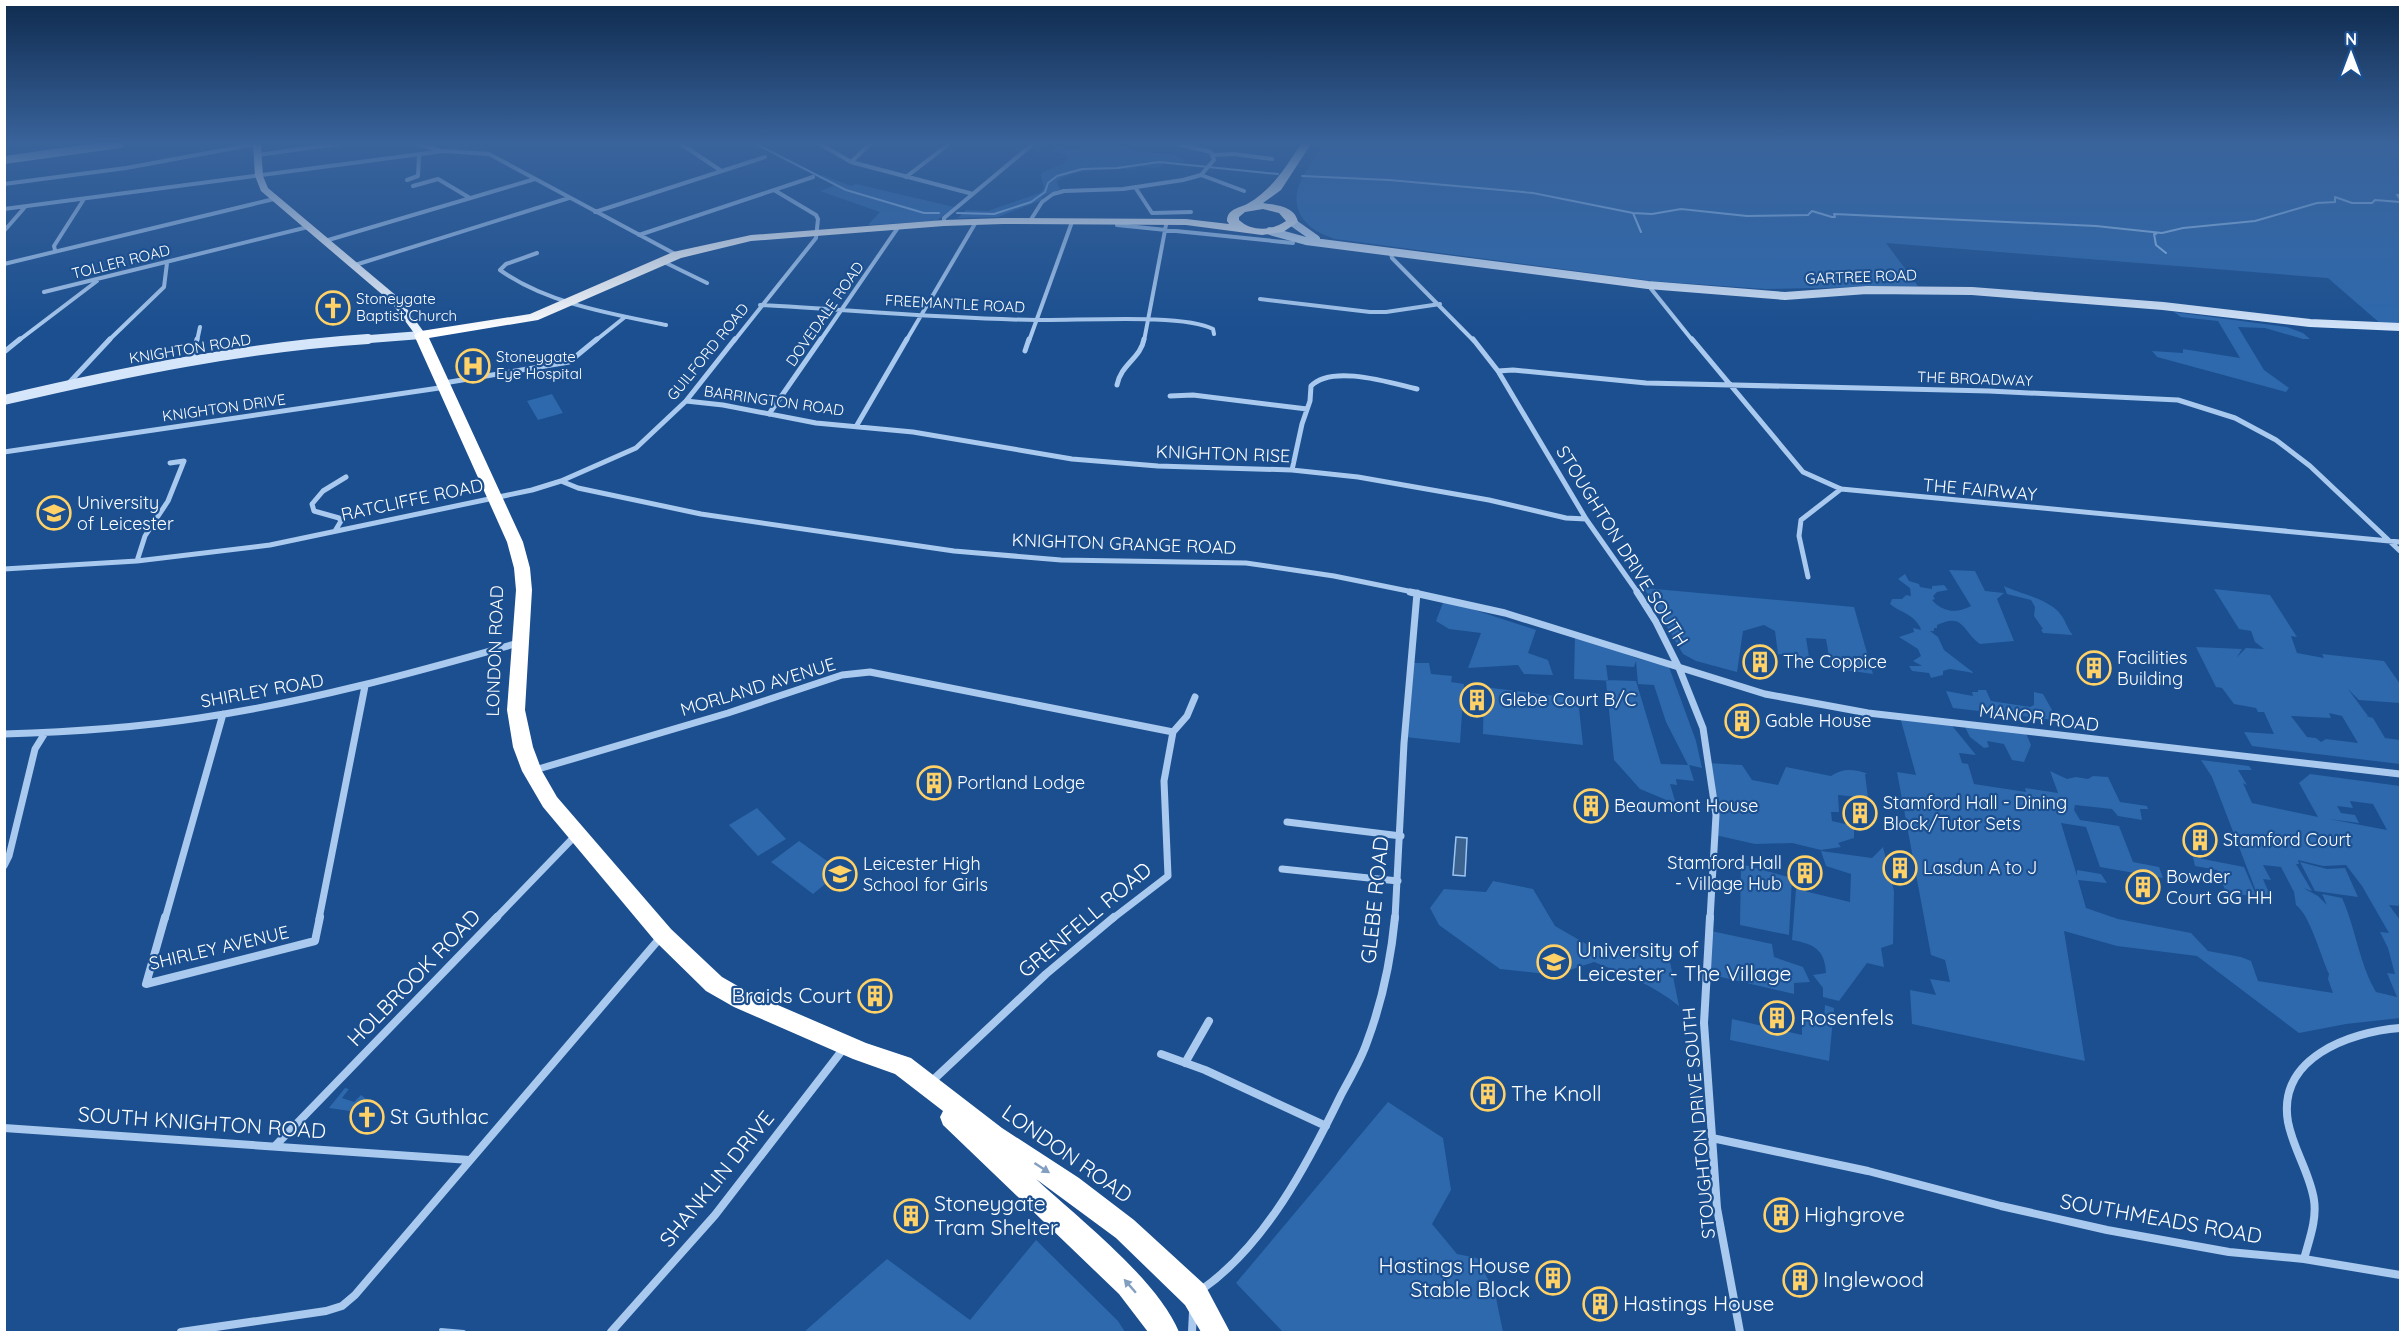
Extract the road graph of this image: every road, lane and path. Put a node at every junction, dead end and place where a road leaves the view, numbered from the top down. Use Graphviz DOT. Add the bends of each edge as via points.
graph roads {
  1 [pos="22,206"];
  2 [pos="25,206"];
  3 [pos="79,206"];
  4 [pos="242,206"];
  5 [pos="283,206"];
  6 [pos="442,206"];
  7 [pos="542,206"];
  8 [pos="585,206"];
  9 [pos="612,206"];
  10 [pos="725,206"];
  11 [pos="802,206"];
  12 [pos="958,206"];
  13 [pos="1039,206"];
  14 [pos="1148,206"];
  15 [pos="1286,206"];
  16 [pos="1250,207"];
  17 [pos="4,209"];
  18 [pos="595,212"];
  19 [pos="1235,213"];
  20 [pos="1189,217"];
  21 [pos="1290,217"];
  22 [pos="1030,221"];
  23 [pos="976,222"];
  24 [pos="1072,222"];
  25 [pos="944,223"];
  26 [pos="1117,225"];
  27 [pos="1166,225"];
  28 [pos="899,226"];
  29 [pos="308,227"];
  30 [pos="1246,229"];
  31 [pos="4,231"];
  32 [pos="816,232"];
  33 [pos="639,235"];
  34 [pos="1272,236"];
  35 [pos="325,241"];
  36 [pos="1293,243"];
  37 [pos="1325,243"];
  38 [pos="55,250"];
  39 [pos="537,253"];
  40 [pos="1391,253"];
  41 [pos="677,255"];
  42 [pos="662,261"];
  43 [pos="167,263"];
  44 [pos="4,264"];
  45 [pos="355,265"];
  46 [pos="100,279"];
  47 [pos="707,283"];
  48 [pos="1648,285"];
  49 [pos="44,292"];
  50 [pos="1260,299"];
  51 [pos="572,301"];
  52 [pos="1440,304"];
  53 [pos="760,305"];
  54 [pos="842,311"];
  55 [pos="922,315"];
  56 [pos="625,317"];
  57 [pos="1035,320"];
  58 [pos="1148,320"];
  59 [pos="413,322"];
  60 [pos="666,325"];
  61 [pos="200,327"];
  62 [pos="2400,327"];
  63 [pos="421,334"];
  64 [pos="1214,334"];
  65 [pos="383,340"];
  66 [pos="1025,351"];
  67 [pos="4,352"];
  68 [pos="192,362"];
  69 [pos="1498,371"];
  70 [pos="68,385"];
  71 [pos="445,385"];
  72 [pos="1117,385"];
  73 [pos="1728,385"];
  74 [pos="1417,389"];
  75 [pos="1170,396"];
  76 [pos="4,400"];
  77 [pos="686,401"];
  78 [pos="1307,409"];
  79 [pos="769,414"];
  80 [pos="857,425"];
  81 [pos="4,452"];
  82 [pos="170,463"];
  83 [pos="1292,470"];
  84 [pos="346,477"];
  85 [pos="561,481"];
  86 [pos="1841,489"];
  87 [pos="496,497"];
  88 [pos="1586,519"];
  89 [pos="335,531"];
  90 [pos="2400,542"];
  91 [pos="2392,543"];
  92 [pos="2400,551"];
  93 [pos="137,561"];
  94 [pos="4,569"];
  95 [pos="1808,577"];
  96 [pos="1417,592"];
  97 [pos="519,643"];
  98 [pos="1679,668"];
  99 [pos="364,686"];
  100 [pos="1195,697"];
  101 [pos="223,714"];
  102 [pos="1173,732"];
  103 [pos="45,733"];
  104 [pos="4,734"];
  105 [pos="532,771"];
  106 [pos="2400,774"];
  107 [pos="1287,822"];
  108 [pos="578,834"];
  109 [pos="1401,836"];
  110 [pos="4,866"];
  111 [pos="1282,869"];
  112 [pos="1398,881"];
  113 [pos="663,935"];
  114 [pos="1209,1021"];
  115 [pos="2400,1028"];
  116 [pos="853,1048"];
  117 [pos="1161,1054"];
  118 [pos="1185,1063"];
  119 [pos="926,1089"];
  120 [pos="1326,1126"];
  121 [pos="4,1128"];
  122 [pos="1712,1138"];
  123 [pos="275,1146"];
  124 [pos="470,1160"];
  125 [pos="2304,1259"];
  126 [pos="2400,1275"];
  127 [pos="1195,1295"];
  128 [pos="181,1332"];
  129 [pos="611,1332"];
  130 [pos="1166,1332"];
  131 [pos="1192,1332"];
  132 [pos="1216,1332"];
  133 [pos="1740,1332"];
  1 -- 17 [label="street"];
  2 -- 31 [label="street"];
  3 -- 38 [label="street"];
  4 -- 38 [label="street"];
  5 -- 29 [label="main road, LONDON ROAD"];
  6 -- 35 [label="street"];
  7 -- 45 [label="street"];
  8 -- 18 [label="street"];
  9 -- 18 [label="street"];
  10 -- 33 [label="street"];
  11 -- 32 [label="street" via="816,215"];
  12 -- 25 [label="street" via="944,218"];
  13 -- 22 [label="street"];
  14 -- 20 [label="street" via="1152,213"];
  15 -- 21 [label="highway"];
  16 -- 19 [label="highway, GARTREE ROAD"];
  16 -- 21 [label="highway" via="1274,207"];
  18 -- 33 [label="street"];
  19 -- 20 [label="highway, GARTREE ROAD"];
  19 -- 30 [label="highway" via="1233,221"];
  20 -- 27 [label="highway, GARTREE ROAD"];
  20 -- 30 [label="highway, GARTREE ROAD"];
  21 -- 34 [label="highway" via="1287,227"];
  21 -- 37 [label="main road, GARTREE ROAD" via="1308,236"];
  22 -- 23 [label="highway, GARTREE ROAD"];
  22 -- 24 [label="highway, GARTREE ROAD"];
  23 -- 25 [label="highway, GARTREE ROAD"];
  23 -- 55 [label="street"];
  24 -- 27 [label="highway, GARTREE ROAD"];
  24 -- 57 [label="street"];
  25 -- 28 [label="highway, GARTREE ROAD"];
  26 -- 27 [label="street, GARTREE ROAD"];
  27 -- 34 [label="street, GARTREE ROAD"];
  27 -- 58 [label="street"];
  28 -- 32 [label="highway, GARTREE ROAD"];
  28 -- 54 [label="street, DOVEDALE ROAD"];
  29 -- 35 [label="main road, LONDON ROAD"];
  29 -- 43 [label="street, TOLLER ROAD"];
  30 -- 34 [label="highway, GARTREE ROAD"];
  32 -- 41 [label="highway, GARTREE ROAD" via="751,238"];
  32 -- 53 [label="street, GUILFORD ROAD" via="816,238"];
  33 -- 41 [label="street"];
  34 -- 36 [label="street, GARTREE ROAD"];
  34 -- 37 [label="main road, GARTREE ROAD"];
  35 -- 45 [label="main road, LONDON ROAD"];
  37 -- 40 [label="main road, GARTREE ROAD"];
  38 -- 44 [label="street"];
  39 -- 51 [label="street" via="500,270 514,280"];
  40 -- 48 [label="main road, GARTREE ROAD"];
  40 -- 52 [label="street, STOUGHTON DRIVE SOUTH"];
  41 -- 42 [label="highway, GARTREE ROAD"];
  42 -- 47 [label="street"];
  42 -- 51 [label="highway, GARTREE ROAD"];
  43 -- 46 [label="street, TOLLER ROAD"];
  43 -- 70 [label="street" via="164,287"];
  45 -- 59 [label="main road, LONDON ROAD" via="395,300"];
  46 -- 49 [label="street, TOLLER ROAD"];
  46 -- 67 [label="street"];
  48 -- 62 [label="main road, GARTREE ROAD" via="1785,296 1868,290 1962,291 2163,306 2310,323"];
  48 -- 73 [label="street, THE FAIRWAY"];
  50 -- 52 [label="street" via="1370,312"];
  51 -- 56 [label="street"];
  51 -- 63 [label="highway, GARTREE ROAD" via="533,317"];
  52 -- 69 [label="street, STOUGHTON DRIVE SOUTH"];
  53 -- 54 [label="street, FREEMANTLE ROAD"];
  53 -- 77 [label="street, GUILFORD ROAD"];
  54 -- 55 [label="street, FREEMANTLE ROAD"];
  54 -- 79 [label="street, DOVEDALE ROAD"];
  55 -- 57 [label="street, FREEMANTLE ROAD"];
  55 -- 80 [label="street"];
  56 -- 60 [label="street"];
  56 -- 71 [label="street, KNIGHTON DRIVE" via="569,362"];
  57 -- 58 [label="street, FREEMANTLE ROAD"];
  57 -- 66 [label="street"];
  58 -- 64 [label="street, FREEMANTLE ROAD" via="1203,324 1213,329"];
  58 -- 72 [label="street" via="1143,346 1119,373"];
  59 -- 63 [label="main road, LONDON ROAD"];
  59 -- 65 [label="main road, KNIGHTON ROAD" via="400,334"];
  61 -- 68 [label="street"];
  63 -- 65 [label="main road, KNIGHTON ROAD"];
  63 -- 71 [label="highway, LONDON ROAD"];
  65 -- 68 [label="main road, KNIGHTON ROAD" via="299,345"];
  68 -- 70 [label="main road, KNIGHTON ROAD"];
  69 -- 73 [label="street, THE BROADWAY"];
  69 -- 88 [label="street, STOUGHTON DRIVE SOUTH"];
  70 -- 76 [label="main road, KNIGHTON ROAD"];
  71 -- 81 [label="street, KNIGHTON DRIVE"];
  71 -- 87 [label="highway, LONDON ROAD"];
  73 -- 86 [label="street, THE FAIRWAY" via="1803,472"];
  73 -- 91 [label="street, THE BROADWAY" via="1978,390 2178,400 2235,418 2276,440 2310,466"];
  74 -- 78 [label="street" via="1352,376 1328,376 1312,384"];
  75 -- 78 [label="street" via="1193,395"];
  77 -- 79 [label="street, BARRINGTON ROAD"];
  77 -- 85 [label="street, GUILFORD ROAD" via="636,448"];
  78 -- 83 [label="street"];
  79 -- 80 [label="street, BARRINGTON ROAD" via="816,423"];
  80 -- 83 [label="street, KNIGHTON RISE" via="1072,459"];
  82 -- 93 [label="street" via="184,461 168,501 145,536"];
  83 -- 88 [label="street, KNIGHTON RISE" via="1425,488"];
  84 -- 89 [label="street, RATCLIFFE ROAD" via="323,491 312,504 314,511 341,520"];
  85 -- 87 [label="street, GUILFORD ROAD"];
  85 -- 96 [label="street, KNIGHTON GRANGE ROAD" via="702,514 954,551 1094,561 1246,564"];
  86 -- 91 [label="street, THE FAIRWAY"];
  86 -- 95 [label="street" via="1801,520 1799,536"];
  87 -- 89 [label="street, RATCLIFFE ROAD"];
  87 -- 97 [label="highway, LONDON ROAD" via="515,542 524,578"];
  88 -- 98 [label="street, STOUGHTON DRIVE SOUTH" via="1656,622"];
  89 -- 93 [label="street, RATCLIFFE ROAD" via="270,545"];
  90 -- 91 [label="street, THE FAIRWAY"];
  91 -- 92 [label="street, THE BROADWAY"];
  93 -- 94 [label="street, RATCLIFFE ROAD"];
  96 -- 98 [label="street, KNIGHTON GRANGE ROAD" via="1561,629"];
  96 -- 109 [label="street, GLEBE ROAD" via="1404,742"];
  97 -- 99 [label="street, SHIRLEY ROAD"];
  97 -- 105 [label="highway, LONDON ROAD" via="516,710"];
  98 -- 106 [label="street, MANOR ROAD" via="1765,694 1868,713"];
  98 -- 122 [label="street, STOUGHTON DRIVE SOUTH" via="1703,728 1716,815 1704,1005"];
  99 -- 101 [label="street, SHIRLEY ROAD"];
  99 -- 101 [label="street, SHIRLEY AVENUE" via="315,941 146,984"];
  100 -- 102 [label="street" via="1187,716"];
  101 -- 103 [label="street, SHIRLEY ROAD"];
  102 -- 105 [label="street, MORLAND AVENUE" via="870,672 842,675"];
  102 -- 119 [label="street, GRENFELL ROAD" via="1164,781 1168,876 1128,904 1065,958"];
  103 -- 104 [label="street, SHIRLEY ROAD"];
  103 -- 110 [label="street" via="35,749"];
  105 -- 108 [label="highway, LONDON ROAD" via="550,802"];
  107 -- 109 [label="street"];
  108 -- 113 [label="highway, LONDON ROAD"];
  108 -- 123 [label="street, HOLBROOK ROAD"];
  109 -- 112 [label="street, GLEBE ROAD"];
  111 -- 112 [label="street"];
  112 -- 120 [label="street, GLEBE ROAD" via="1391,957 1367,1044"];
  113 -- 116 [label="highway, LONDON ROAD" via="714,984"];
  113 -- 124 [label="street"];
  114 -- 118 [label="street"];
  115 -- 125 [label="street" via="2338,1042 2310,1061 2289,1089 2287,1113 2314,1200 2313,1224"];
  116 -- 119 [label="highway, LONDON ROAD" via="903,1066"];
  116 -- 129 [label="street, SHANKLIN DRIVE" via="715,1215"];
  117 -- 118 [label="street"];
  118 -- 120 [label="street"];
  119 -- 127 [label="highway, LONDON ROAD, one-way" via="1125,1229"];
  130 -- 119 [label="highway, LONDON ROAD, one-way" via="1129,1284"];
  120 -- 127 [label="street, GLEBE ROAD" via="1266,1227 1214,1281"];
  121 -- 123 [label="street, SOUTH KNIGHTON ROAD"];
  122 -- 125 [label="street, SOUTHMEADS ROAD" via="1868,1171 2106,1230 2229,1252"];
  122 -- 133 [label="street, STOUGHTON DRIVE SOUTH" via="1717,1208"];
  123 -- 124 [label="street, SOUTH KNIGHTON ROAD"];
  124 -- 128 [label="street" via="342,1306"];
  125 -- 126 [label="street, SOUTHMEADS ROAD"];
  127 -- 131 [label="street"];
  127 -- 132 [label="highway, LONDON ROAD"];
}
